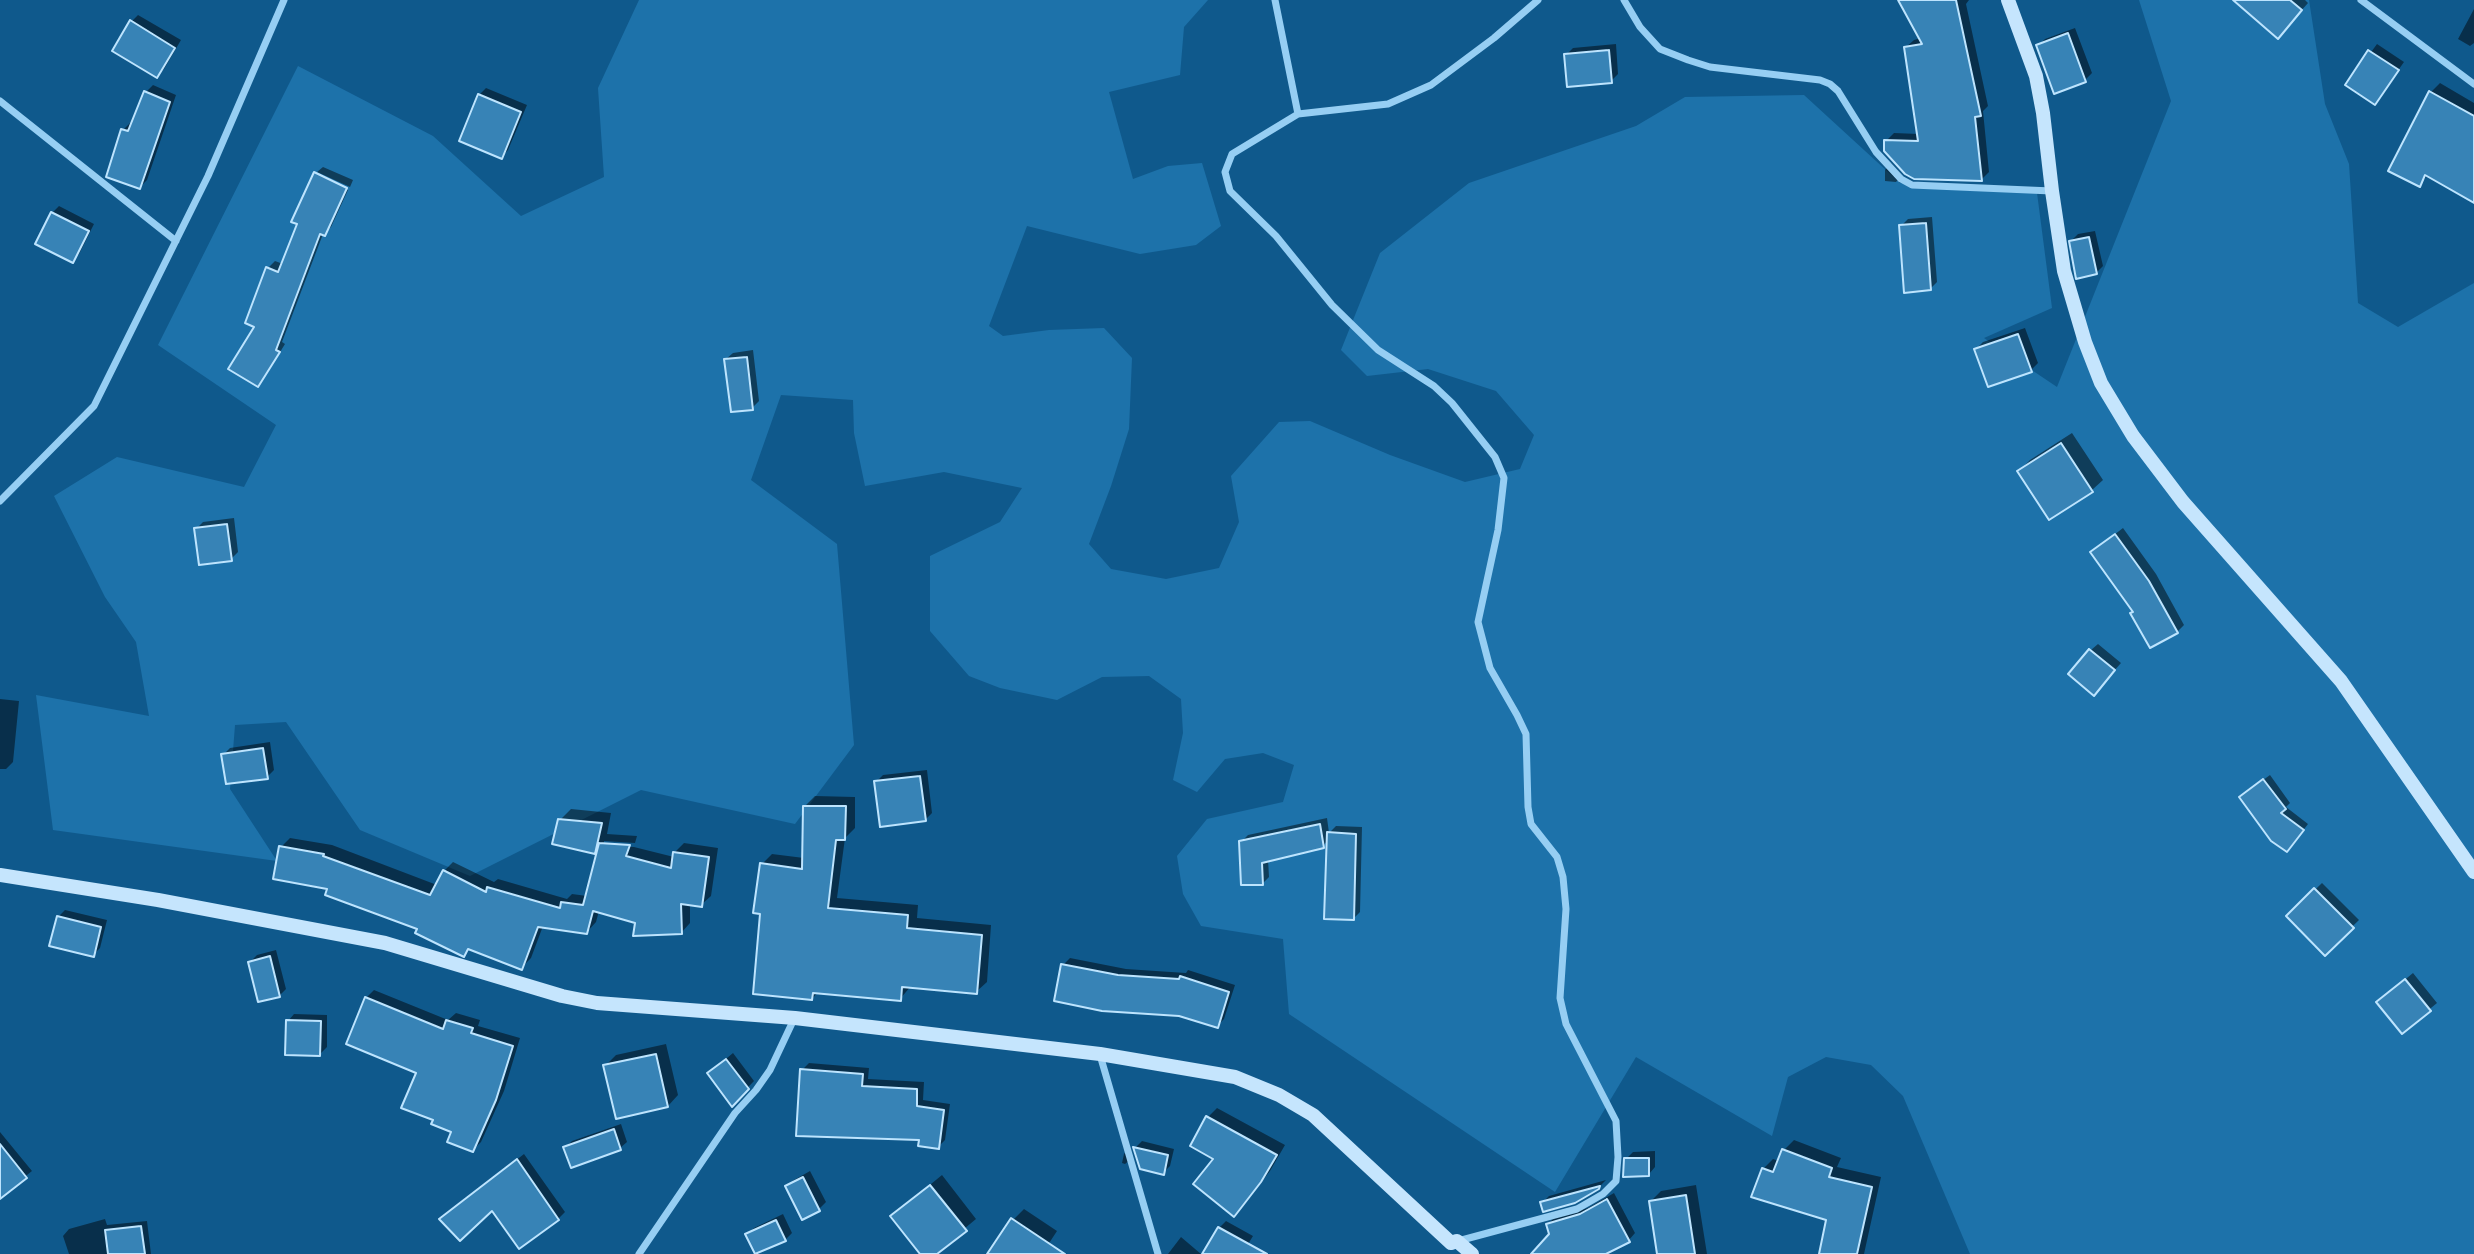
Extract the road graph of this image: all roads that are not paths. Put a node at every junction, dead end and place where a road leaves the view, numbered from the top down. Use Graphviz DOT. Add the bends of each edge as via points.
graph roads {
  1 [pos="284,0"];
  2 [pos="1275,0"];
  3 [pos="1538,0"];
  4 [pos="1624,0"];
  5 [pos="2008,0"];
  6 [pos="2361,0"];
  7 [pos="2474,84"];
  8 [pos="0,101"];
  9 [pos="1298,114"];
  10 [pos="2052,191"];
  11 [pos="176,241"];
  12 [pos="0,501"];
  13 [pos="2474,872"];
  14 [pos="0,875"];
  15 [pos="795,1018"];
  16 [pos="1100,1054"];
  17 [pos="1451,1246"];
  18 [pos="639,1254"];
  19 [pos="1158,1254"];
  20 [pos="1472,1254"];
  1 -- 11 [label="street"];
  2 -- 9 [label="street"];
  3 -- 9 [label="street" via="1431,85 1388,104"];
  4 -- 10 [label="street" via="1660,49 1710,67 1830,84 1877,152 1912,185"];
  5 -- 10 [label="street" via="2036,76"];
  6 -- 7 [label="street"];
  8 -- 11 [label="street"];
  9 -- 17 [label="street" via="1232,154 1224,172 1230,191 1276,236 1359,332 1452,403 1495,457 1504,478 1478,622 1490,668 1526,734 1531,824 1557,857 1563,877 1566,909 1560,998 1566,1024 1616,1121 1616,1181 1603,1194 1577,1209"];
  10 -- 13 [label="street" via="2064,271 2085,342 2102,383 2133,436 2183,502 2341,681"];
  11 -- 12 [label="street" via="94,406"];
  14 -- 15 [label="street" via="385,943 597,1003"];
  15 -- 16 [label="street"];
  15 -- 18 [label="street" via="770,1070 735,1113"];
  16 -- 17 [label="street" via="1235,1077 1279,1095 1314,1115"];
  16 -- 19 [label="street"];
  17 -- 20 [label="street"];
}
